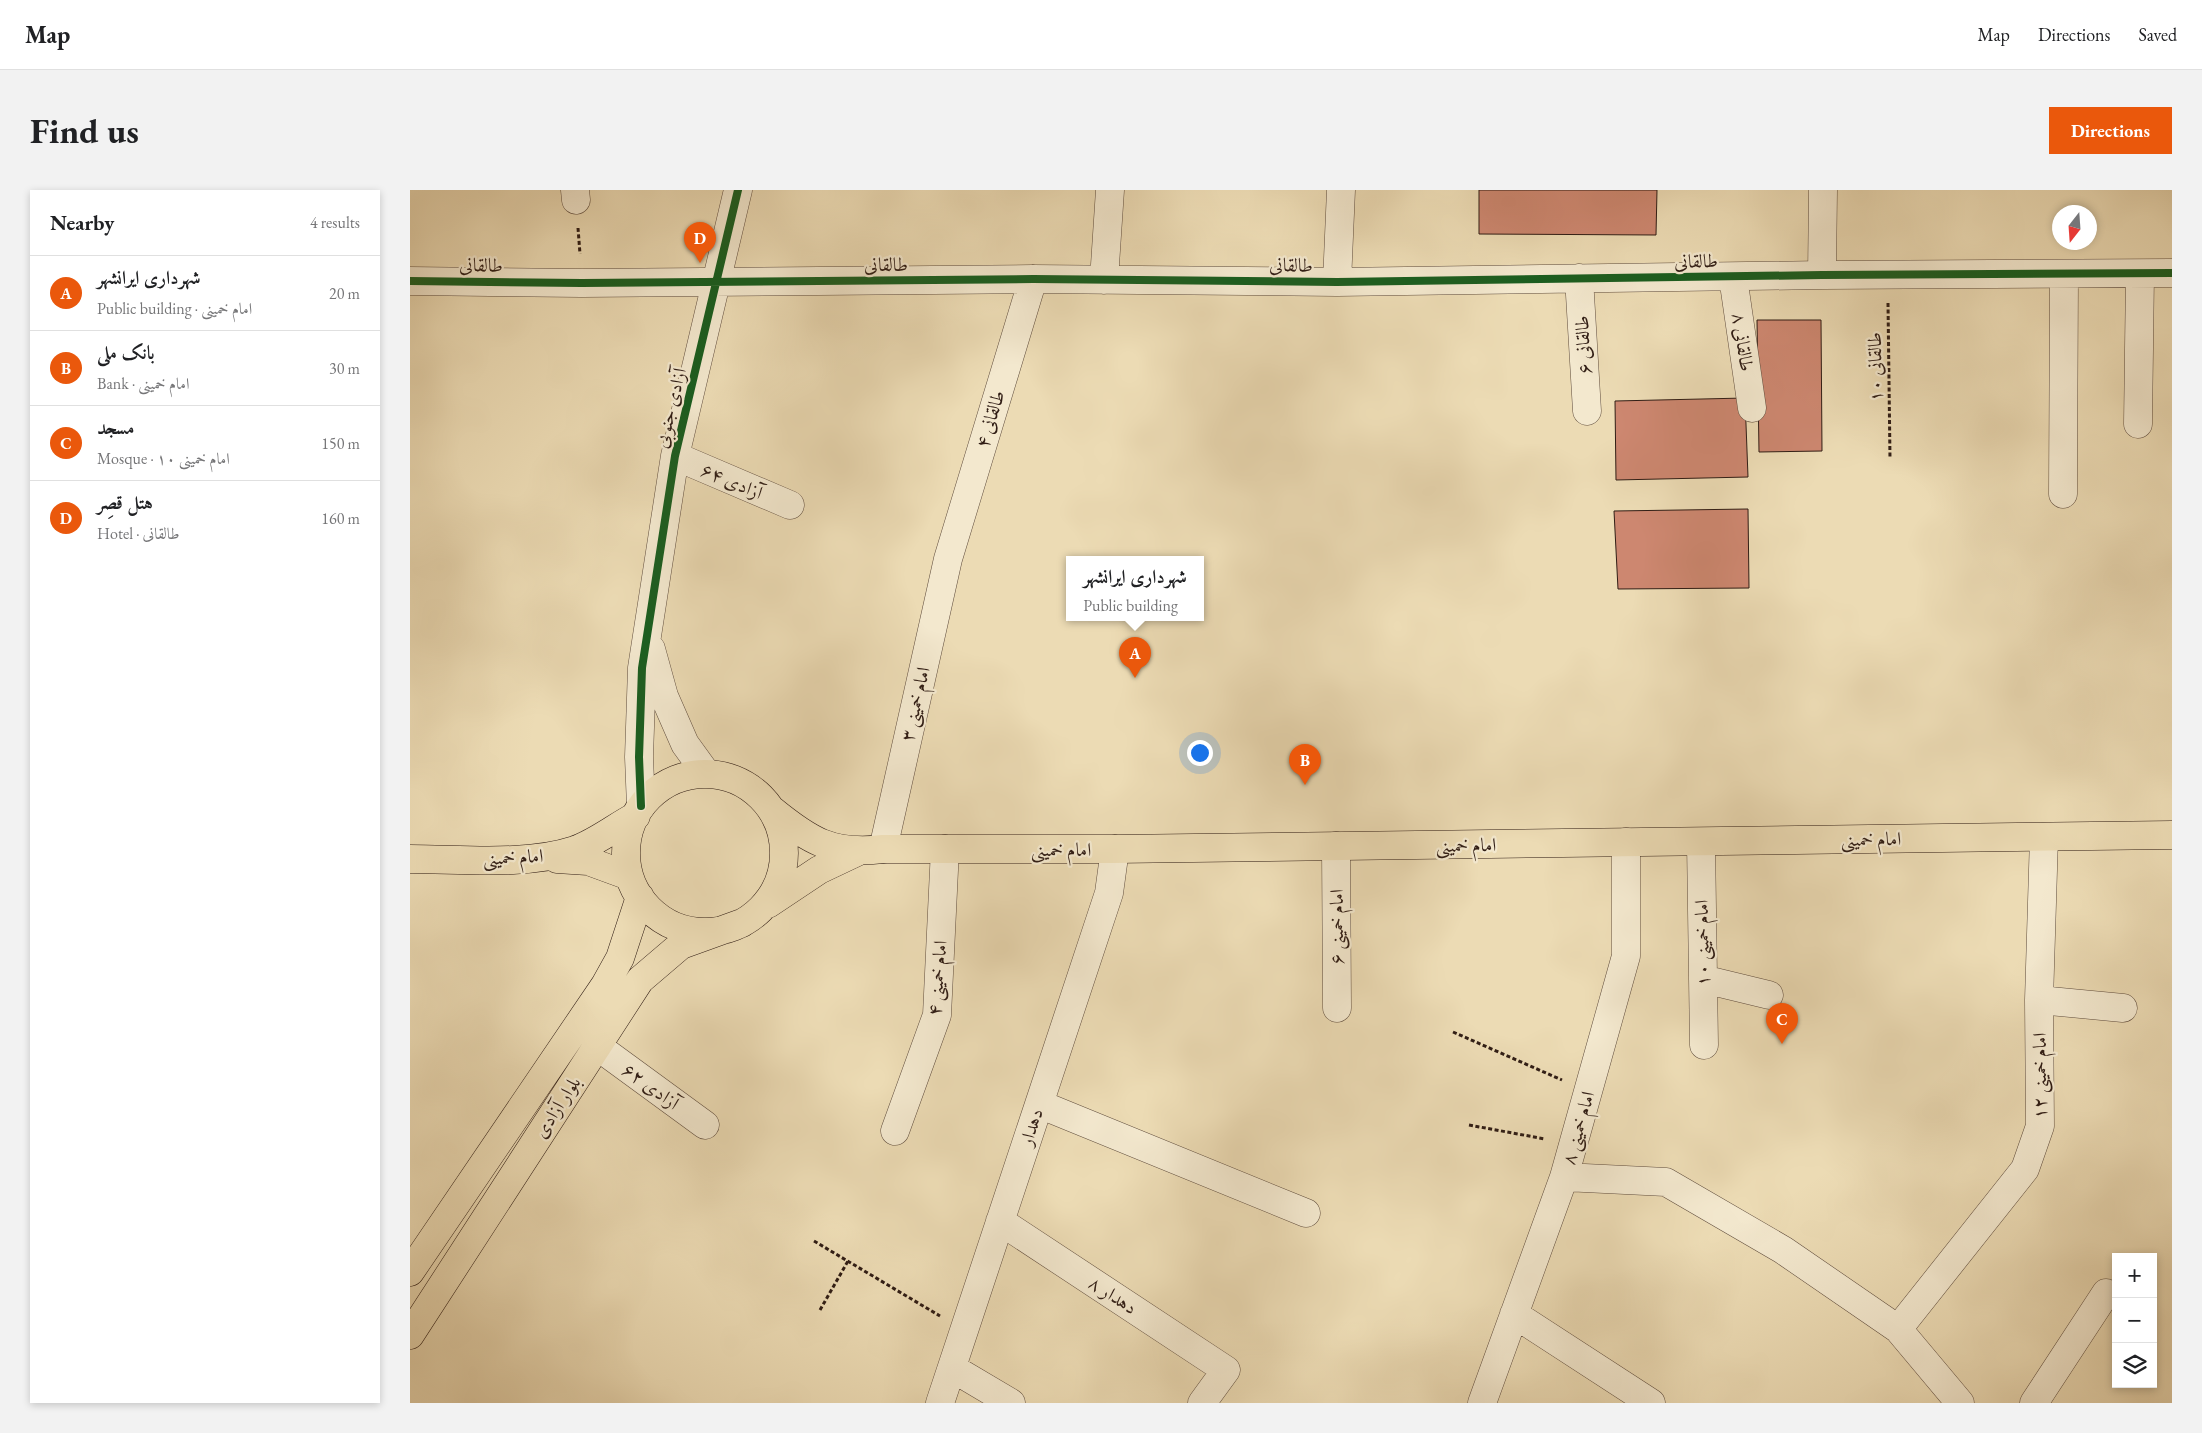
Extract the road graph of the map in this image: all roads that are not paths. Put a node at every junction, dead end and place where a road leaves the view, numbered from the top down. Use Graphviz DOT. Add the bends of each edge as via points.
graph roads {
  1 [pos="738,190"];
  2 [pos="1110,190"];
  3 [pos="1341,190"];
  4 [pos="1823,190"];
  5 [pos="2172,273"];
  6 [pos="2064,274"];
  7 [pos="2140,274"];
  8 [pos="1822,275"];
  9 [pos="1733,277"];
  10 [pos="1580,278"];
  11 [pos="1033,279"];
  12 [pos="718,280"];
  13 [pos="1104,280"];
  14 [pos="410,281"];
  15 [pos="1337,282"];
  16 [pos="1752,408"];
  17 [pos="1587,411"];
  18 [pos="2138,424"];
  19 [pos="675,456"];
  20 [pos="2063,494"];
  21 [pos="790,505"];
  22 [pos="948,559"];
  23 [pos="647,635"];
  24 [pos="706,773"];
  25 [pos="772,810"];
  26 [pos="638,811"];
  27 [pos="2172,836"];
  28 [pos="2044,837"];
  29 [pos="1626,842"];
  30 [pos="1701,842"];
  31 [pos="1336,846"];
  32 [pos="945,849"];
  33 [pos="1115,849"];
  34 [pos="870,851"];
  35 [pos="410,859"];
  36 [pos="538,859"];
  37 [pos="634,887"];
  38 [pos="753,915"];
  39 [pos="1703,979"];
  40 [pos="1769,994"];
  41 [pos="2039,1000"];
  42 [pos="1336,1008"];
  43 [pos="2123,1008"];
  44 [pos="1704,1045"];
  45 [pos="597,1046"];
  46 [pos="1039,1104"];
  47 [pos="705,1126"];
  48 [pos="895,1131"];
  49 [pos="1564,1177"];
  50 [pos="1306,1212"];
  51 [pos="1000,1221"];
  52 [pos="410,1272"];
  53 [pos="2106,1293"];
  54 [pos="1514,1314"];
  55 [pos="1898,1329"];
  56 [pos="410,1335"];
  57 [pos="952,1368"];
  58 [pos="940,1403"];
  59 [pos="1011,1403"];
  60 [pos="1202,1403"];
  61 [pos="1482,1403"];
  62 [pos="1651,1403"];
  63 [pos="1960,1403"];
  64 [pos="2034,1403"];
  1 -- 12 [label="street, آزادی جنوبی"];
  2 -- 13 [label="street"];
  3 -- 15 [label="street"];
  4 -- 8 [label="street"];
  5 -- 7 [label="street, طالقانی"];
  6 -- 7 [label="street, طالقانی"];
  6 -- 8 [label="street, طالقانی"];
  6 -- 20 [label="street"];
  7 -- 18 [label="street"];
  8 -- 9 [label="street, طالقانی"];
  9 -- 10 [label="street, طالقانی"];
  9 -- 16 [label="street, طالقانی ۸"];
  10 -- 15 [label="street, طالقانی"];
  10 -- 17 [label="street, طالقانی ۶"];
  11 -- 12 [label="street, طالقانی"];
  11 -- 13 [label="street, طالقانی"];
  11 -- 22 [label="street, طالقانی ۴"];
  12 -- 14 [label="street, طالقانی"];
  12 -- 19 [label="street, آزادی جنوبی"];
  13 -- 15 [label="street, طالقانی"];
  19 -- 21 [label="street, آزادی ۶۴"];
  19 -- 23 [label="street, آزادی جنوبی"];
  22 -- 34 [label="street, امام خمینی ۳"];
  23 -- 24 [label="street, آزادی جنوبی" via="664,696 685,744"];
  23 -- 26 [label="street" via="642,668"];
  24 -- 25 [label="main road" via="732,778 755,790"];
  24 -- 26 [label="main road" via="680,777 658,789"];
  25 -- 34 [label="main road, امام خمینی" via="801,834 833,847"];
  25 -- 38 [label="main road" via="783,834 785,860 778,886"];
  26 -- 36 [label="main road, امام خمینی" via="582,846"];
  26 -- 37 [label="main road" via="629,828 626,852"];
  27 -- 28 [label="main road, امام خمینی"];
  28 -- 30 [label="main road, امام خمینی"];
  28 -- 41 [label="street, امام خمینی ۱۲"];
  29 -- 30 [label="main road, امام خمینی"];
  29 -- 31 [label="main road, امام خمینی"];
  29 -- 49 [label="street, امام خمینی ۸" via="1626,956"];
  30 -- 39 [label="street, امام خمینی ۱۰"];
  31 -- 33 [label="main road, امام خمینی"];
  31 -- 42 [label="street, امام خمینی ۶"];
  32 -- 33 [label="main road, امام خمینی"];
  32 -- 34 [label="main road, امام خمینی"];
  32 -- 48 [label="street, امام خمینی ۴" via="936,1014"];
  33 -- 46 [label="street, دهدار" via="1109,893"];
  34 -- 38 [label="main road" via="819,870"];
  35 -- 36 [label="main road, امام خمینی"];
  36 -- 37 [label="main road" via="588,862"];
  37 -- 38 [label="main road" via="655,914 675,925 697,931 720,930"];
  37 -- 52 [label="main road, بلوار آزادی" via="620,958 605,985"];
  38 -- 45 [label="main road, بلوار آزادی" via="674,951 640,980"];
  39 -- 40 [label="street"];
  39 -- 44 [label="street, امام خمینی ۱۰"];
  41 -- 43 [label="street"];
  41 -- 55 [label="street, امام خمینی ۱۲" via="2040,1126 2025,1169"];
  45 -- 47 [label="street, آزادی ۶۲"];
  45 -- 56 [label="main road, بلوار آزادی"];
  46 -- 50 [label="street"];
  46 -- 51 [label="street, دهدار"];
  49 -- 54 [label="street, امام خمینی ۸"];
  49 -- 55 [label="street" via="1666,1182 1784,1250"];
  51 -- 57 [label="street, دهدار"];
  51 -- 60 [label="street, دهدار ۸" via="1226,1370"];
  53 -- 64 [label="street"];
  54 -- 61 [label="street, امام خمینی ۸"];
  54 -- 62 [label="street"];
  55 -- 63 [label="street"];
  57 -- 58 [label="street, دهدار"];
  57 -- 59 [label="street"];
}
